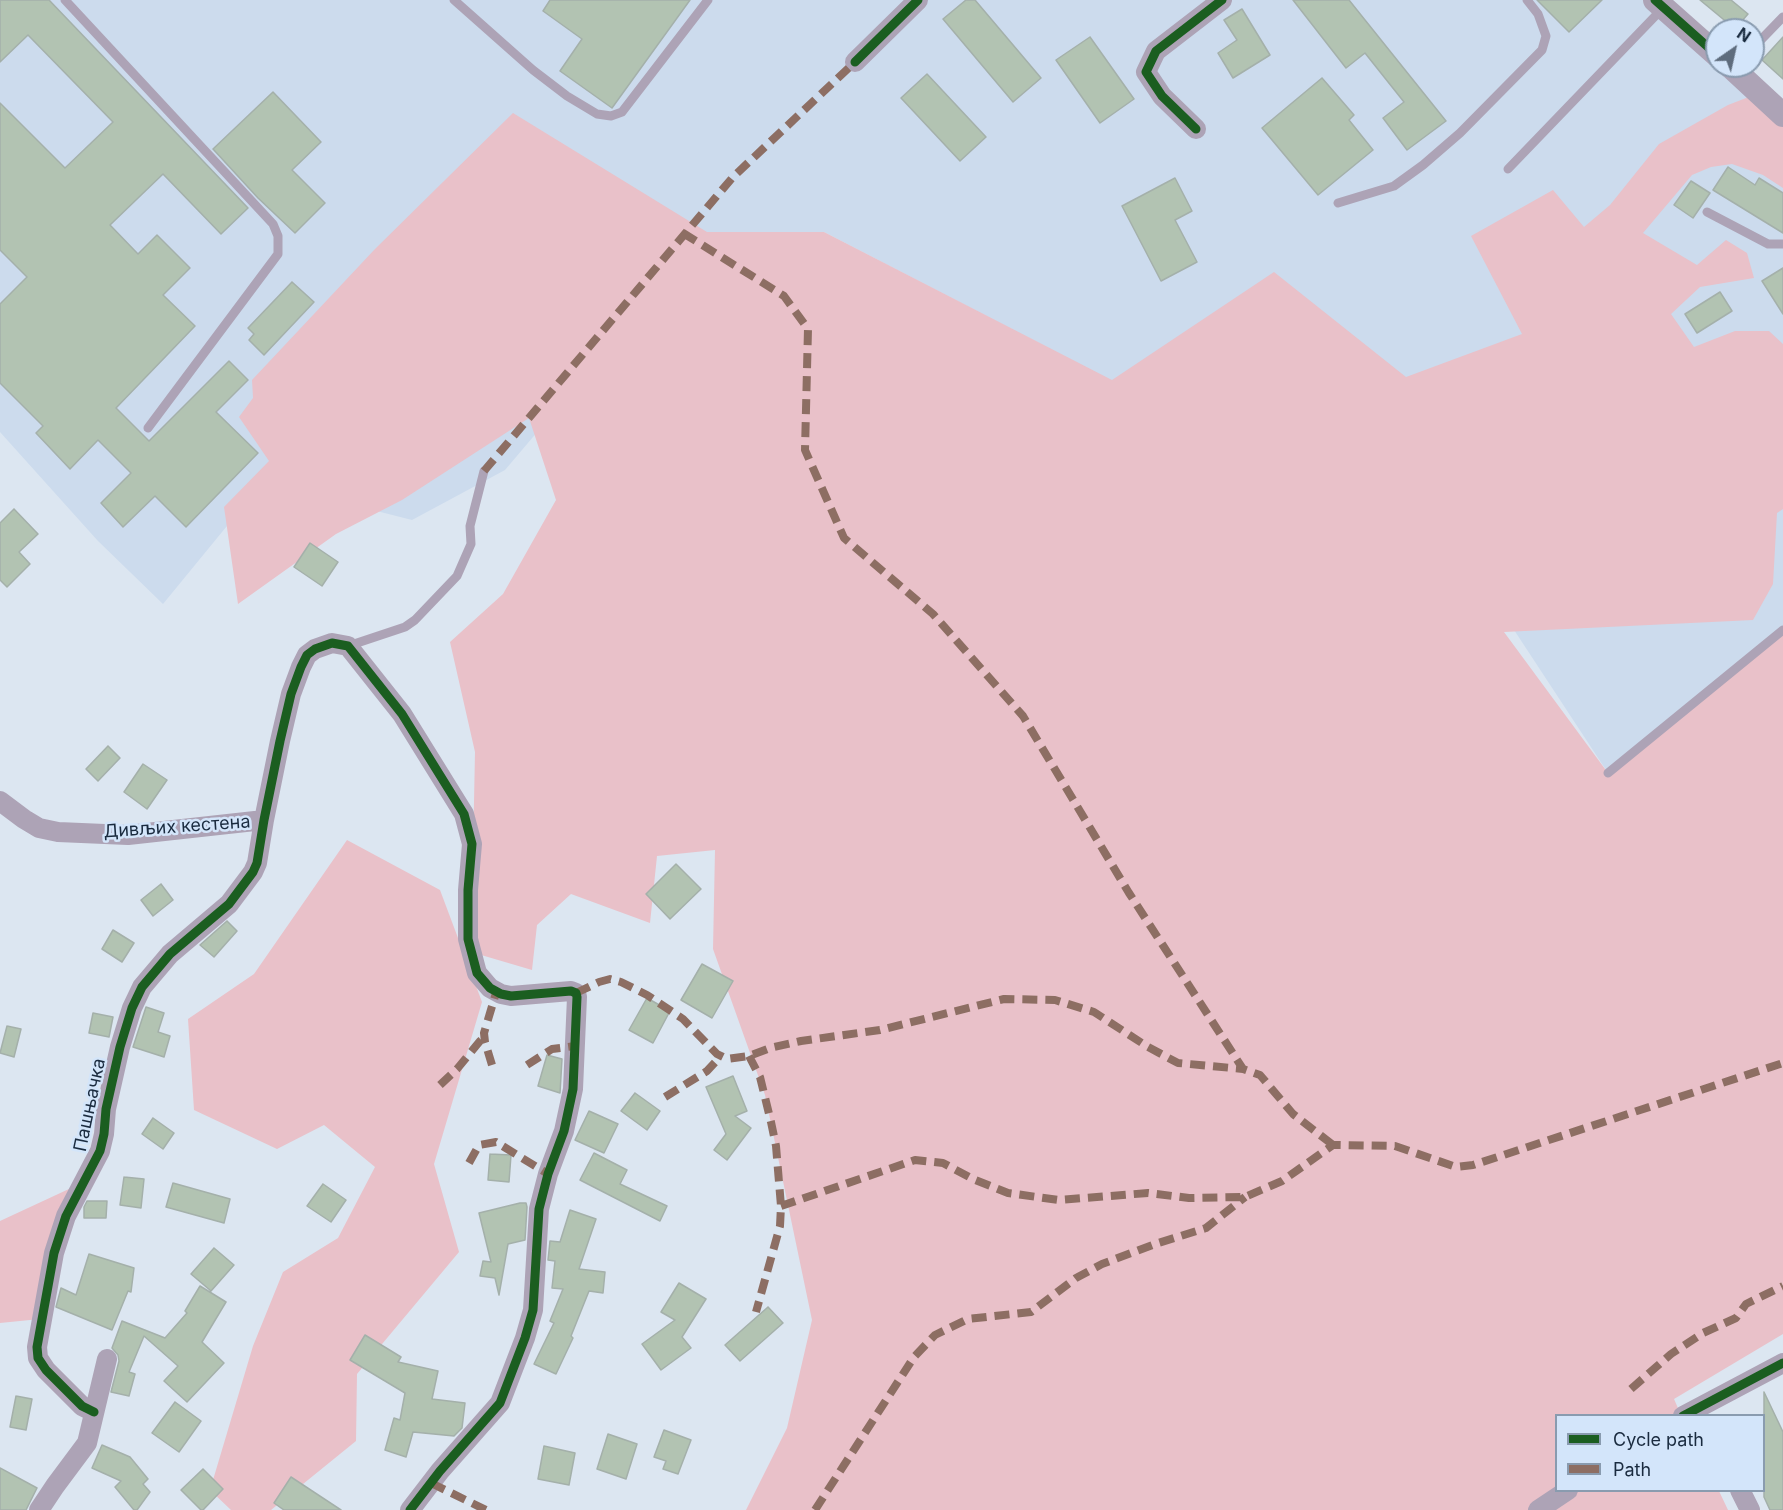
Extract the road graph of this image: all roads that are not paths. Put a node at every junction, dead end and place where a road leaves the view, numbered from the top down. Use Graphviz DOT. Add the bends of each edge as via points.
graph roads {
  1 [pos="65,0"];
  2 [pos="454,0"];
  3 [pos="708,0"];
  4 [pos="918,0"];
  5 [pos="1222,0"];
  6 [pos="1527,0"];
  7 [pos="1659,4"];
  8 [pos="1783,17"];
  9 [pos="1765,36"];
  10 [pos="1705,43"];
  11 [pos="855,62"];
  12 [pos="1744,78"];
  13 [pos="1783,115"];
  14 [pos="1196,129"];
  15 [pos="1508,169"];
  16 [pos="1338,203"];
  17 [pos="1707,212"];
  18 [pos="1783,244"];
  19 [pos="148,428"];
  20 [pos="484,471"];
  21 [pos="1783,630"];
  22 [pos="348,646"];
  23 [pos="1608,773"];
  24 [pos="0,801"];
  25 [pos="264,820"];
  26 [pos="106,1359"];
  27 [pos="1783,1363"];
  28 [pos="94,1412"];
  29 [pos="1691,1413"];
  30 [pos="1566,1492"];
  31 [pos="1741,1492"];
  32 [pos="39,1510"];
  33 [pos="410,1510"];
  34 [pos="1538,1510"];
  35 [pos="1750,1510"];
  1 -- 19 [label="lane" via="273,224 278,236 278,254"];
  2 -- 3 [label="lane" via="567,96 597,114 611,116 622,112"];
  4 -- 11 [label="street"];
  5 -- 14 [label="street" via="1156,51 1146,72 1162,96"];
  6 -- 16 [label="lane" via="1538,14 1546,36 1542,50 1460,134 1423,165 1394,186"];
  7 -- 10 [label="street"];
  7 -- 15 [label="lane"];
  8 -- 9 [label="lane"];
  12 -- 13 [label="street"];
  17 -- 18 [label="lane" via="1768,244"];
  20 -- 22 [label="lane" via="470,526 471,544 457,576 405,627"];
  21 -- 23 [label="lane"];
  22 -- 25 [label="street, Дивљих кестена" via="332,643 315,649 304,661 291,694"];
  22 -- 33 [label="street" via="402,714 464,814 472,844 468,939 477,973 501,994 563,991 574,992 578,997 573,1089 539,1209 533,1310 525,1338 500,1403"];
  24 -- 25 [label="street, Дивљих кестена" via="39,828 58,832 128,835"];
  25 -- 28 [label="street, Пашњачка" via="257,863 244,886 229,904 170,954 142,987 120,1047 100,1151 66,1216 54,1253 40,1319 38,1358 82,1406"];
  26 -- 28 [label="street"];
  27 -- 29 [label="street"];
  28 -- 32 [label="street" via="87,1443"];
  30 -- 34 [label="street"];
  31 -- 35 [label="street"];
}
